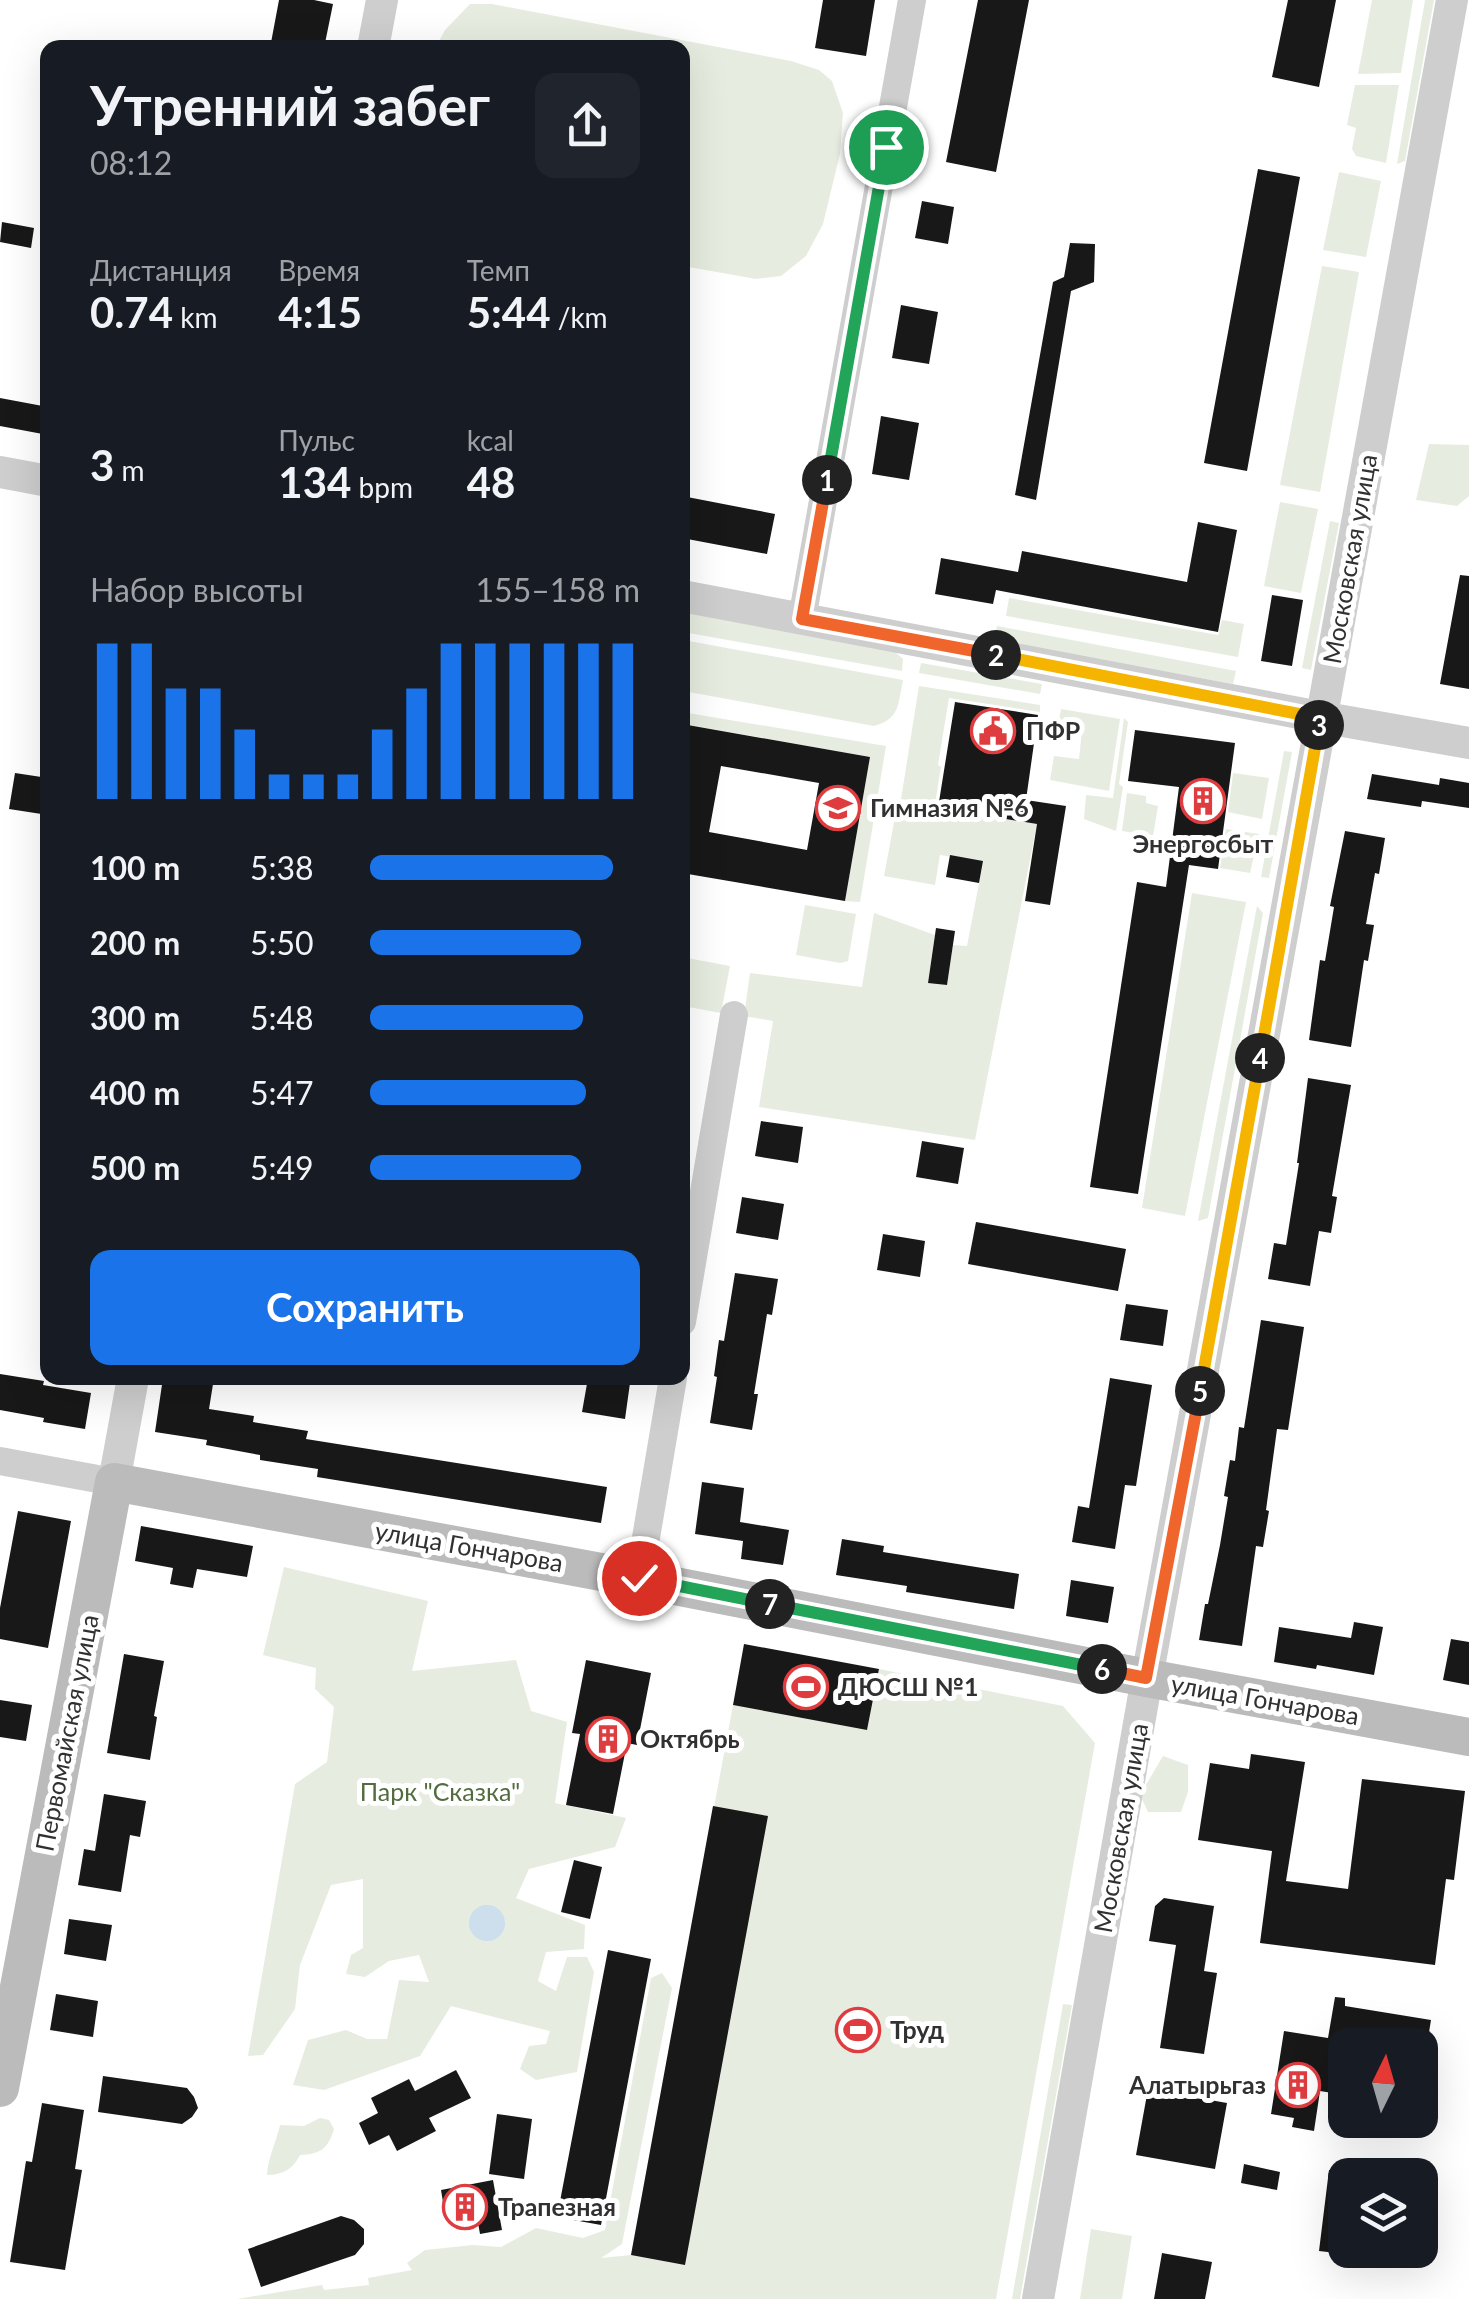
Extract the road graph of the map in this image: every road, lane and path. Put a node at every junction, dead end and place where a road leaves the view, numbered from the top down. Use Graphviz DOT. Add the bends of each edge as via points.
graph roads {
  1 [pos="382,0"];
  2 [pos="912,0"];
  3 [pos="1452,0"];
  4 [pos="374,40"];
  5 [pos="0,472"];
  6 [pos="40,480"];
  7 [pos="690,598"];
  8 [pos="802,619"];
  9 [pos="1320,718"];
  10 [pos="1469,743"];
  11 [pos="734,1015"];
  12 [pos="690,1275"];
  13 [pos="132,1385"];
  14 [pos="672,1385"];
  15 [pos="0,1461"];
  16 [pos="114,1482"];
  17 [pos="639,1578"];
  18 [pos="1146,1678"];
  19 [pos="1469,1737"];
  20 [pos="0,2088"];
  21 [pos="1038,2299"];
  1 -- 4 [label="street"];
  2 -- 8 [label="street"];
  3 -- 9 [label="street, Московская улица"];
  5 -- 6 [label="street"];
  7 -- 8 [label="street"];
  8 -- 9 [label="street"];
  9 -- 10 [label="street"];
  9 -- 18 [label="street, Московская улица"];
  11 -- 12 [label="street"];
  13 -- 16 [label="street, Первомайская улица"];
  14 -- 17 [label="street"];
  15 -- 16 [label="street, улица Гончарова"];
  16 -- 17 [label="main road, улица Гончарова"];
  16 -- 20 [label="main road, Первомайская улица"];
  17 -- 18 [label="main road, улица Гончарова"];
  18 -- 19 [label="main road, улица Гончарова"];
  18 -- 21 [label="street, Московская улица"];
}
